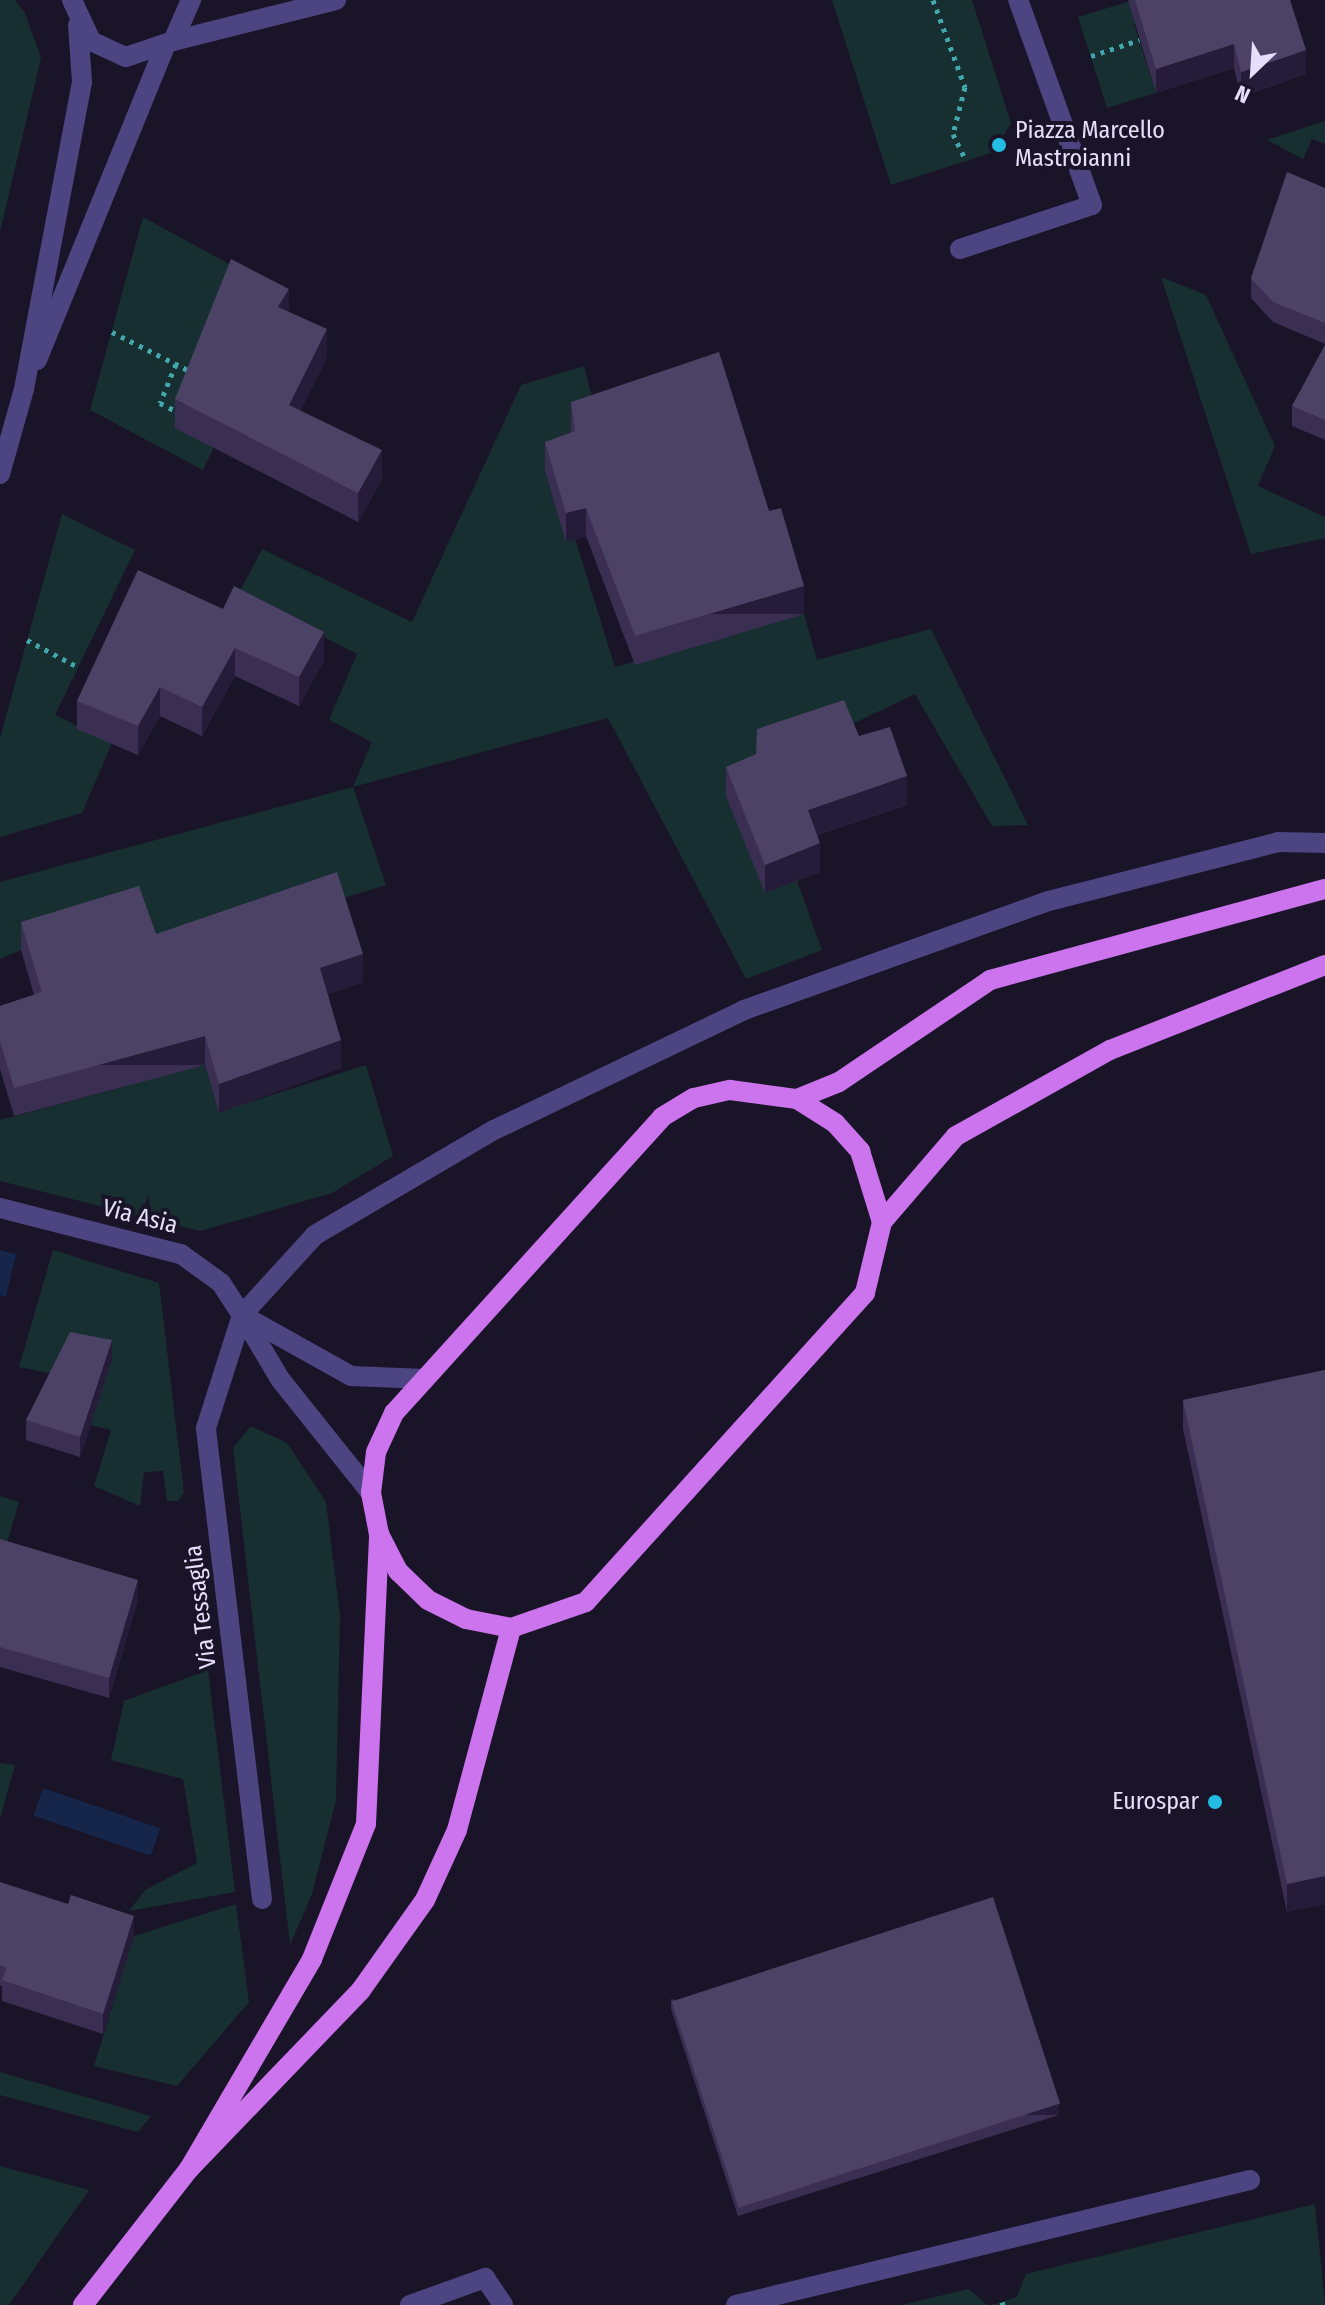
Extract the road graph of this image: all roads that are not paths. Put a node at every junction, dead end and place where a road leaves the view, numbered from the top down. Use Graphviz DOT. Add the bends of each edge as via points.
graph roads {
  1 [pos="191,0"];
  2 [pos="336,0"];
  3 [pos="1018,0"];
  4 [pos="72,9"];
  5 [pos="169,44"];
  6 [pos="960,249"];
  7 [pos="24,389"];
  8 [pos="0,474"];
  9 [pos="1325,843"];
  10 [pos="1325,889"];
  11 [pos="1325,965"];
  12 [pos="797,1099"];
  13 [pos="0,1208"];
  14 [pos="882,1222"];
  15 [pos="242,1315"];
  16 [pos="425,1379"];
  17 [pos="371,1493"];
  18 [pos="379,1534"];
  19 [pos="511,1628"];
  20 [pos="262,1899"];
  21 [pos="189,2169"];
  22 [pos="1250,2180"];
  23 [pos="83,2305"];
  24 [pos="410,2305"];
  25 [pos="503,2305"];
  26 [pos="736,2305"];
  1 -- 5 [label="street"];
  2 -- 5 [label="street"];
  3 -- 6 [label="street" via="1092,205"];
  4 -- 5 [label="street" via="117,55"];
  4 -- 7 [label="street" via="82,82"];
  5 -- 7 [label="street"];
  7 -- 8 [label="street"];
  9 -- 15 [label="street" via="1278,842 1049,901 744,1010 494,1130 315,1235"];
  10 -- 12 [label="main road" via="990,980 839,1082"];
  11 -- 14 [label="main road" via="1110,1050 956,1136"];
  12 -- 14 [label="main road" via="835,1123 860,1151"];
  12 -- 16 [label="main road" via="730,1090 662,1117"];
  13 -- 15 [label="street, Via Asia" via="181,1254 221,1283"];
  14 -- 19 [label="main road" via="865,1293 586,1602"];
  15 -- 16 [label="street" via="351,1376"];
  15 -- 17 [label="street, Via Asia" via="280,1379"];
  15 -- 20 [label="street, Via Tessaglia" via="206,1428"];
  16 -- 17 [label="main road" via="394,1413 376,1452"];
  17 -- 18 [label="main road"];
  18 -- 19 [label="main road" via="398,1571 428,1600 466,1619"];
  18 -- 21 [label="main road" via="366,1824 312,1959"];
  19 -- 21 [label="main road" via="457,1830 425,1900 361,1990"];
  21 -- 23 [label="main road"];
  22 -- 26 [label="street"];
  24 -- 25 [label="street" via="485,2278"];
}
